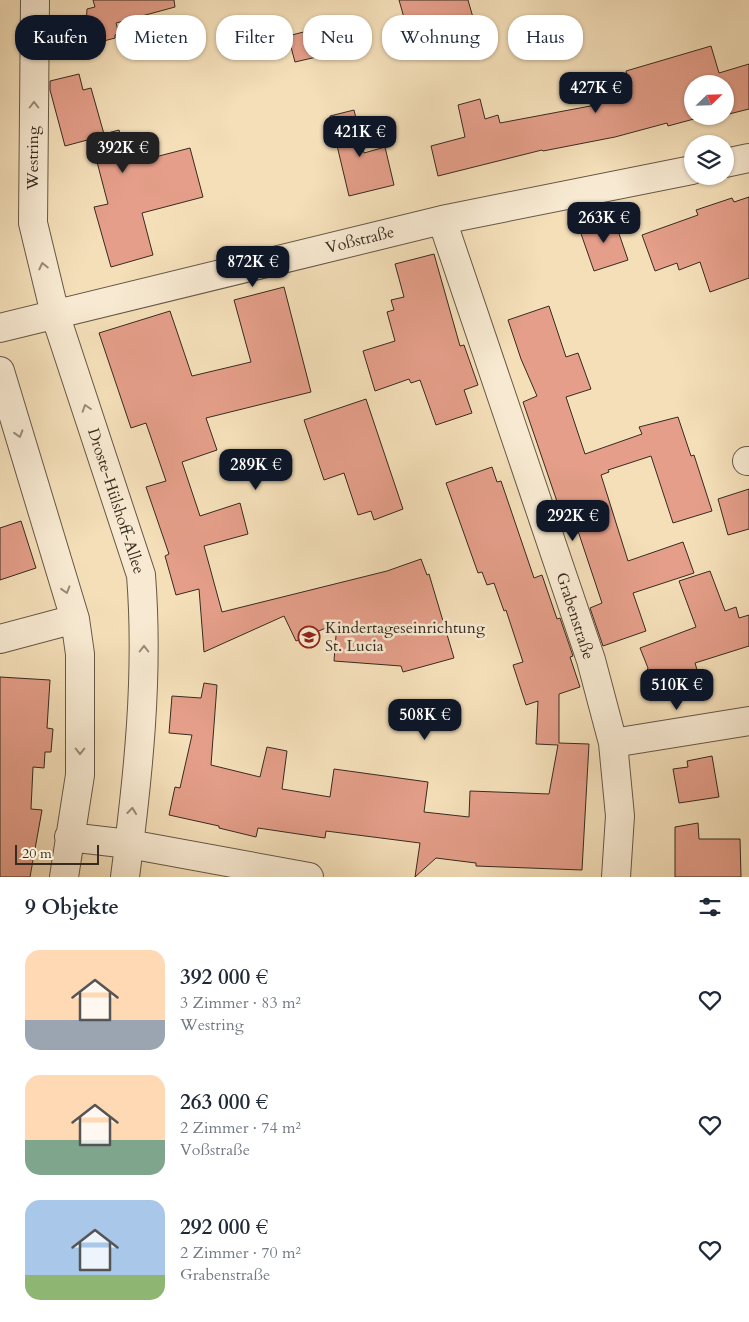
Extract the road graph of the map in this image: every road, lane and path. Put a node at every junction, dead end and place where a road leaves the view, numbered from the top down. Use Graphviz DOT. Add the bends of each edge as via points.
graph roads {
  1 [pos="35,0"];
  2 [pos="749,158"];
  3 [pos="734,161"];
  4 [pos="684,172"];
  5 [pos="442,220"];
  6 [pos="54,314"];
  7 [pos="0,328"];
  8 [pos="0,371"];
  9 [pos="75,619"];
  10 [pos="0,639"];
  11 [pos="749,721"];
  12 [pos="612,743"];
  13 [pos="70,837"];
  14 [pos="129,844"];
  15 [pos="64,877"];
  16 [pos="125,877"];
  17 [pos="309,877"];
  18 [pos="616,877"];
  6 -- 1 [label="street, Westring, one-way" via="33,223"];
  2 -- 3 [label="street"];
  4 -- 5 [label="street, Voßstraße"];
  5 -- 6 [label="street, Voßstraße"];
  5 -- 12 [label="street, Grabenstraße" via="590,660"];
  6 -- 7 [label="street, Voßstraße"];
  14 -- 6 [label="street, Droste-Hülshoff-Allee, one-way" via="144,695 141,575"];
  8 -- 9 [label="street, one-way"];
  9 -- 10 [label="street"];
  9 -- 13 [label="street, one-way" via="80,654 80,775"];
  11 -- 12 [label="street"];
  12 -- 18 [label="street, Grabenstraße" via="620,816"];
  13 -- 14 [label="street"];
  13 -- 15 [label="street"];
  14 -- 16 [label="street, Droste-Hülshoff-Allee"];
  14 -- 17 [label="street"];
}
